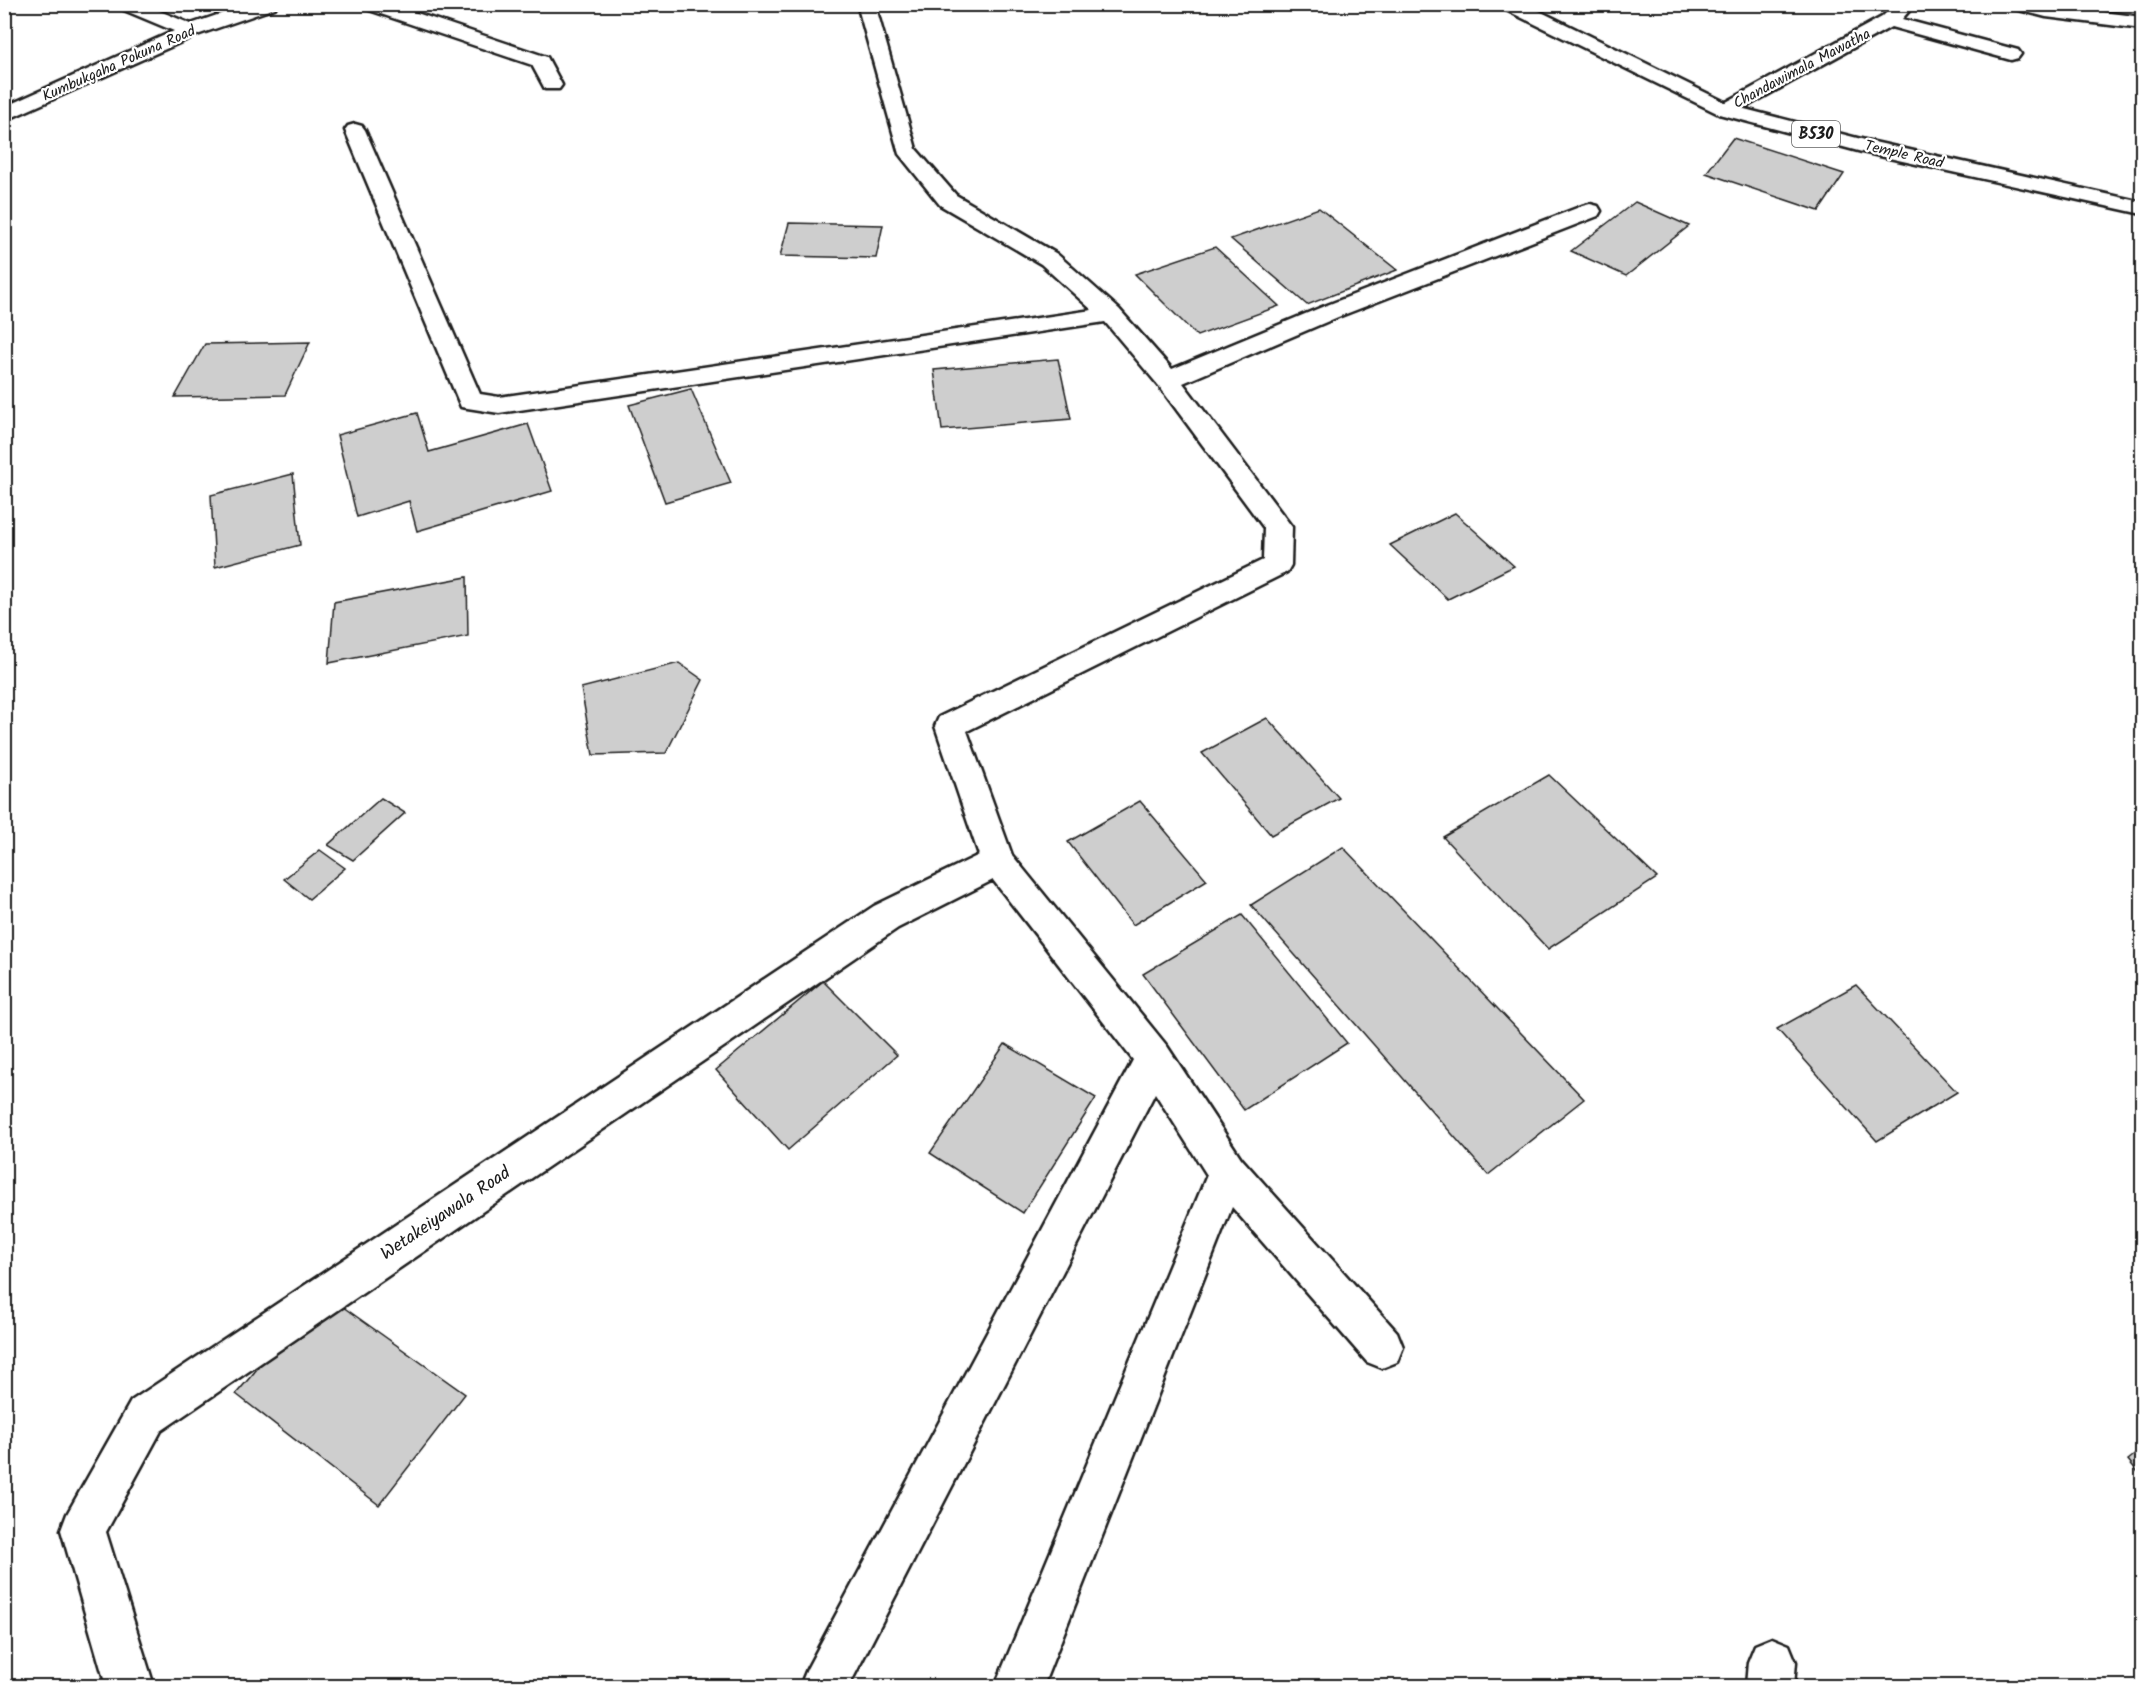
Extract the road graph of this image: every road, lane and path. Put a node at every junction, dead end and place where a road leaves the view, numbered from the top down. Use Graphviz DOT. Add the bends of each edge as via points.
graph roads {
  1 [pos="126,4"];
  2 [pos="268,4"];
  3 [pos="370,4"];
  4 [pos="866,4"];
  5 [pos="1509,4"];
  6 [pos="1906,4"];
  7 [pos="2018,4"];
  8 [pos="1889,21"];
  9 [pos="2142,23"];
  10 [pos="190,31"];
  11 [pos="2011,54"];
  12 [pos="552,85"];
  13 [pos="1726,110"];
  14 [pos="4,115"];
  15 [pos="355,130"];
  16 [pos="2142,208"];
  17 [pos="1590,211"];
  18 [pos="1111,314"];
  19 [pos="1168,380"];
  20 [pos="998,862"];
  21 [pos="1154,1058"];
  22 [pos="1227,1172"];
  23 [pos="1382,1347"];
  24 [pos="130,1686"];
  25 [pos="824,1686"];
  26 [pos="1018,1686"];
  1 -- 10 [label="street"];
  2 -- 10 [label="street, Kumbukgaha Pokuna Road"];
  3 -- 12 [label="street" via="540,61"];
  4 -- 18 [label="street" via="906,150 948,200 1048,259"];
  5 -- 13 [label="street, Temple Road / B530"];
  6 -- 8 [label="street, Chandawimala Mawatha"];
  7 -- 9 [label="street" via="2046,12"];
  8 -- 11 [label="street"];
  8 -- 13 [label="street, Chandawimala Mawatha"];
  10 -- 14 [label="street, Kumbukgaha Pokuna Road"];
  13 -- 16 [label="street, Temple Road / B530" via="1862,146"];
  15 -- 18 [label="street" via="470,401 499,405"];
  17 -- 19 [label="street"];
  18 -- 19 [label="street"];
  19 -- 20 [label="street" via="1278,527 1277,565 950,726"];
  20 -- 21 [label="street"];
  20 -- 24 [label="street, Wetakeiyawala Road" via="886,917 146,1416 83,1530"];
  21 -- 22 [label="street"];
  21 -- 25 [label="street"];
  22 -- 23 [label="street"];
  22 -- 26 [label="street"];
}
